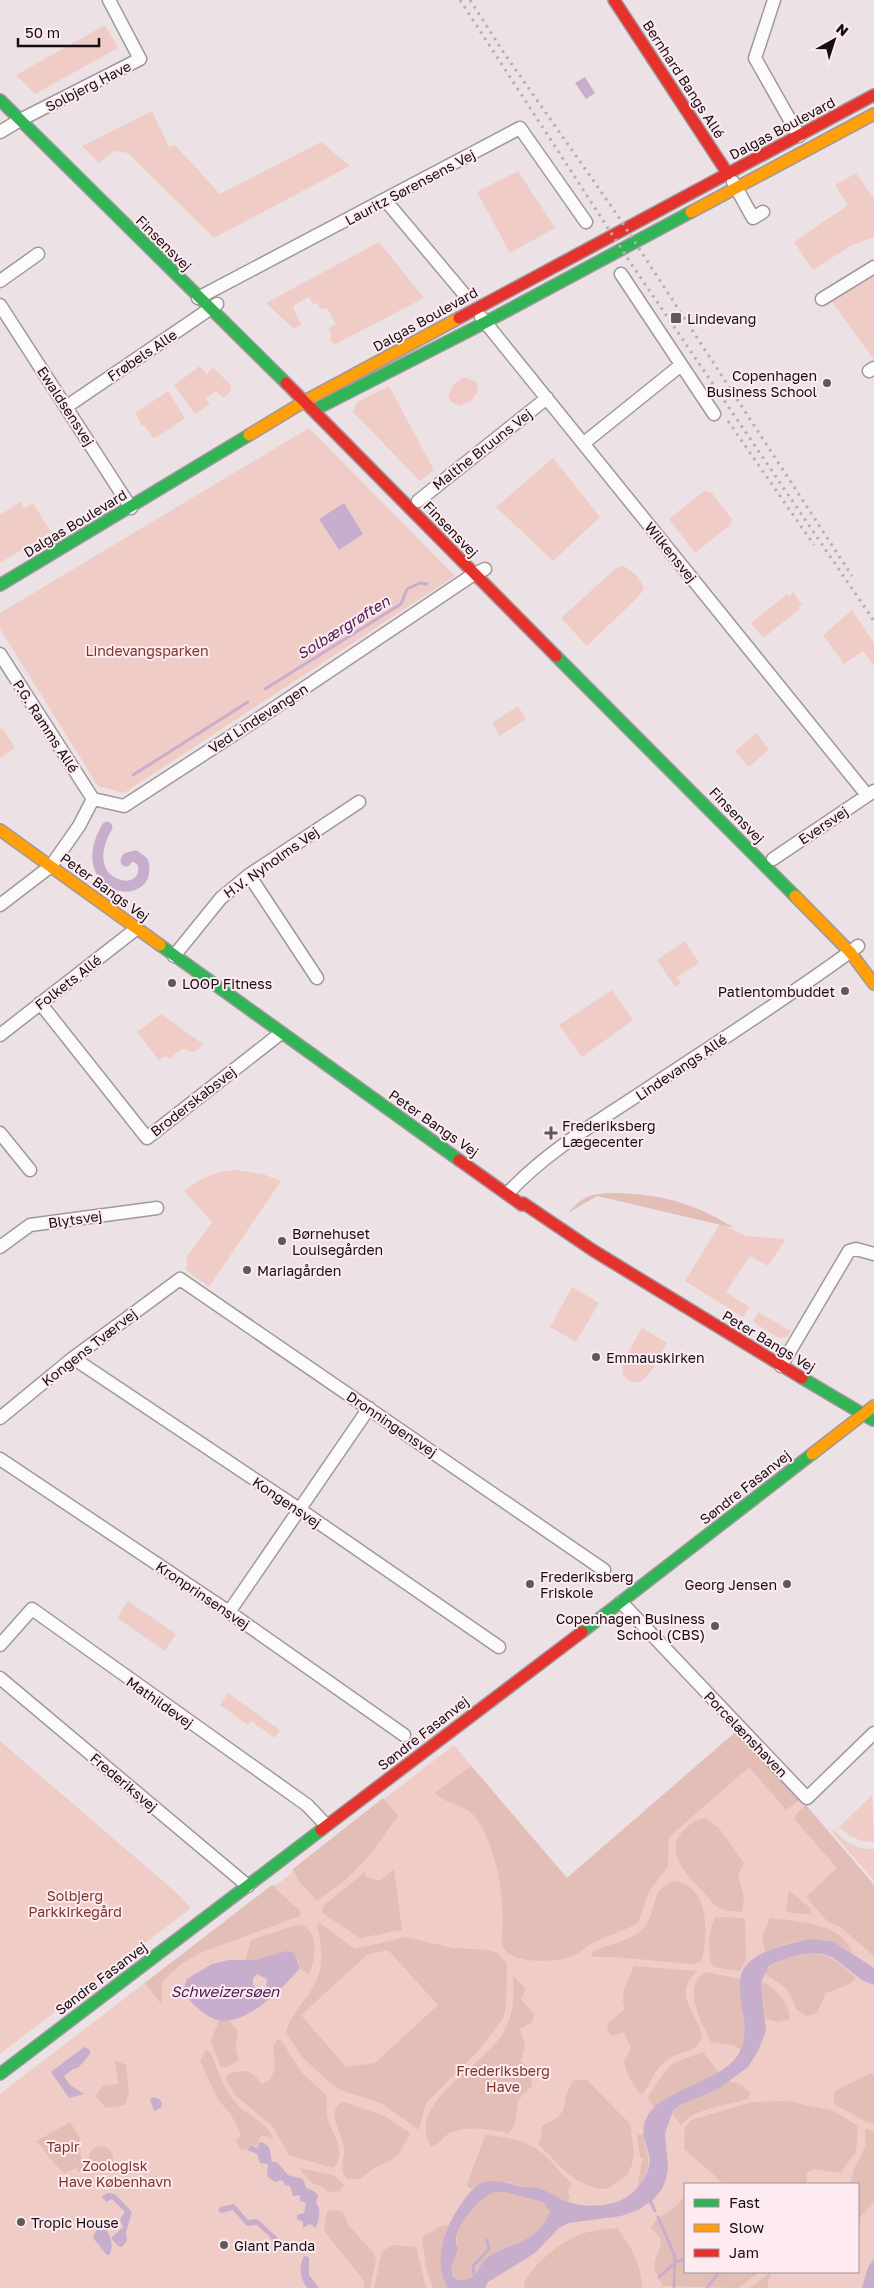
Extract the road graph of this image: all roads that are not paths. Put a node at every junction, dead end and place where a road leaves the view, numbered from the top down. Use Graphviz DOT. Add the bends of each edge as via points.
graph roads {
  1 [pos="109,0"];
  2 [pos="614,0"];
  3 [pos="774,0"];
  4 [pos="0,86"];
  5 [pos="874,95"];
  6 [pos="0,100"];
  7 [pos="874,114"];
  8 [pos="25,117"];
  9 [pos="0,132"];
  10 [pos="799,136"];
  11 [pos="807,150"];
  12 [pos="728,174"];
  13 [pos="736,188"];
  14 [pos="386,200"];
  15 [pos="763,212"];
  16 [pos="586,222"];
  17 [pos="38,254"];
  18 [pos="874,266"];
  19 [pos="621,274"];
  20 [pos="0,281"];
  21 [pos="464,294"];
  22 [pos="203,296"];
  23 [pos="822,299"];
  24 [pos="213,307"];
  25 [pos="475,309"];
  26 [pos="3,310"];
  27 [pos="486,322"];
  28 [pos="681,365"];
  29 [pos="547,398"];
  30 [pos="312,406"];
  31 [pos="66,407"];
  32 [pos="714,414"];
  33 [pos="584,443"];
  34 [pos="163,501"];
  35 [pos="413,504"];
  36 [pos="134,512"];
  37 [pos="479,571"];
  38 [pos="0,585"];
  39 [pos="0,596"];
  40 [pos="0,654"];
  41 [pos="870,793"];
  42 [pos="93,799"];
  43 [pos="359,802"];
  44 [pos="0,830"];
  45 [pos="768,861"];
  46 [pos="51,866"];
  47 [pos="249,875"];
  48 [pos="0,905"];
  49 [pos="136,929"];
  50 [pos="854,949"];
  51 [pos="174,956"];
  52 [pos="874,968"];
  53 [pos="317,978"];
  54 [pos="874,982"];
  55 [pos="40,1003"];
  56 [pos="281,1033"];
  57 [pos="0,1035"];
  58 [pos="0,1133"];
  59 [pos="30,1170"];
  60 [pos="508,1193"];
  61 [pos="157,1208"];
  62 [pos="0,1247"];
  63 [pos="874,1254"];
  64 [pos="180,1279"];
  65 [pos="73,1358"];
  66 [pos="781,1366"];
  67 [pos="874,1406"];
  68 [pos="368,1408"];
  69 [pos="863,1414"];
  70 [pos="0,1418"];
  71 [pos="874,1420"];
  72 [pos="0,1459"];
  73 [pos="299,1510"];
  74 [pos="604,1570"];
  75 [pos="621,1602"];
  76 [pos="229,1612"];
  77 [pos="0,1645"];
  78 [pos="499,1647"];
  79 [pos="0,1678"];
  80 [pos="874,1733"];
  81 [pos="404,1735"];
  82 [pos="326,1825"];
  83 [pos="248,1886"];
  84 [pos="0,2074"];
  1 -- 8 [label="street, Solbjerg Have" via="140,59"];
  2 -- 12 [label="street, Bernhard Bangs Allé"];
  3 -- 10 [label="street" via="756,58"];
  4 -- 8 [label="street, Finsensvej"];
  5 -- 10 [label="street, Dalgas Boulevard"];
  6 -- 8 [label="street, Finsensvej"];
  7 -- 11 [label="street, Dalgas Boulevard"];
  8 -- 9 [label="street"];
  8 -- 22 [label="street, Finsensvej"];
  10 -- 11 [label="street"];
  10 -- 12 [label="street, Dalgas Boulevard"];
  11 -- 13 [label="street, Dalgas Boulevard"];
  12 -- 13 [label="street"];
  12 -- 25 [label="street, Dalgas Boulevard"];
  13 -- 15 [label="street" via="753,218"];
  13 -- 27 [label="street, Dalgas Boulevard"];
  14 -- 16 [label="street, Lauritz Sørensens Vej" via="520,128"];
  14 -- 21 [label="street"];
  14 -- 22 [label="street, Lauritz Sørensens Vej"];
  17 -- 20 [label="street"];
  18 -- 23 [label="street"];
  19 -- 28 [label="street"];
  22 -- 24 [label="street, Finsensvej"];
  24 -- 30 [label="street, Finsensvej"];
  24 -- 31 [label="street, Frøbels Alle"];
  25 -- 27 [label="street, Wilkensvej"];
  25 -- 30 [label="street, Dalgas Boulevard"];
  26 -- 31 [label="street, Ewaldsensvej"];
  27 -- 29 [label="street, Wilkensvej"];
  27 -- 30 [label="street, Dalgas Boulevard"];
  28 -- 32 [label="street"];
  28 -- 33 [label="street"];
  29 -- 33 [label="street, Wilkensvej"];
  29 -- 35 [label="street, Malthe Bruuns Vej"];
  30 -- 35 [label="street, Finsensvej"];
  30 -- 36 [label="street, Dalgas Boulevard"];
  31 -- 36 [label="street, Ewaldsensvej"];
  33 -- 41 [label="street, Wilkensvej"];
  34 -- 36 [label="street, Dalgas Boulevard"];
  35 -- 37 [label="street, Finsensvej"];
  36 -- 38 [label="street, Dalgas Boulevard"];
  36 -- 39 [label="street, Dalgas Boulevard"];
  37 -- 42 [label="street, Ved Lindevangen" via="124,806"];
  37 -- 45 [label="street, Finsensvej"];
  40 -- 42 [label="street, P.G. Ramms Allé"];
  41 -- 45 [label="street, Eversvej"];
  42 -- 46 [label="street"];
  43 -- 47 [label="street, H.V. Nyholms Vej"];
  44 -- 46 [label="street, Peter Bangs Vej"];
  45 -- 50 [label="street, Finsensvej"];
  46 -- 48 [label="street"];
  46 -- 49 [label="street, Peter Bangs Vej"];
  47 -- 51 [label="street, H.V. Nyholms Vej" via="221,898"];
  47 -- 53 [label="street"];
  49 -- 51 [label="street, Peter Bangs Vej"];
  49 -- 55 [label="street, Folkets Allé"];
  50 -- 52 [label="street, Finsensvej"];
  50 -- 54 [label="street, Finsensvej"];
  50 -- 60 [label="street, Lindevangs Allé" via="533,1168"];
  51 -- 56 [label="street, Peter Bangs Vej"];
  55 -- 56 [label="street, Broderskabsvej" via="147,1138"];
  55 -- 57 [label="street, Folkets Allé"];
  56 -- 60 [label="street, Peter Bangs Vej"];
  58 -- 59 [label="street"];
  60 -- 66 [label="street, Peter Bangs Vej" via="522,1206 522,1203"];
  61 -- 62 [label="street, Blytsvej" via="30,1225"];
  63 -- 66 [label="street" via="856,1249 849,1251"];
  64 -- 65 [label="street, Kongens Tværvej"];
  64 -- 68 [label="street, Dronningensvej"];
  65 -- 70 [label="street, Kongens Tværvej"];
  65 -- 73 [label="street, Kongensvej"];
  66 -- 69 [label="street, Peter Bangs Vej"];
  67 -- 69 [label="street, Søndre Fasanvej"];
  68 -- 73 [label="street"];
  68 -- 74 [label="street, Dronningensvej"];
  69 -- 71 [label="street, Peter Bangs Vej"];
  69 -- 75 [label="street, Søndre Fasanvej"];
  72 -- 76 [label="street, Kronprinsensvej"];
  73 -- 76 [label="street"];
  73 -- 78 [label="street, Kongensvej"];
  75 -- 80 [label="street, Porcelænshaven" via="807,1798"];
  75 -- 82 [label="street, Søndre Fasanvej"];
  76 -- 81 [label="street, Kronprinsensvej"];
  77 -- 82 [label="street, Mathildevej" via="32,1609 307,1805"];
  79 -- 83 [label="street, Frederiksvej"];
  82 -- 83 [label="street, Søndre Fasanvej"];
  83 -- 84 [label="street, Søndre Fasanvej"];
}
